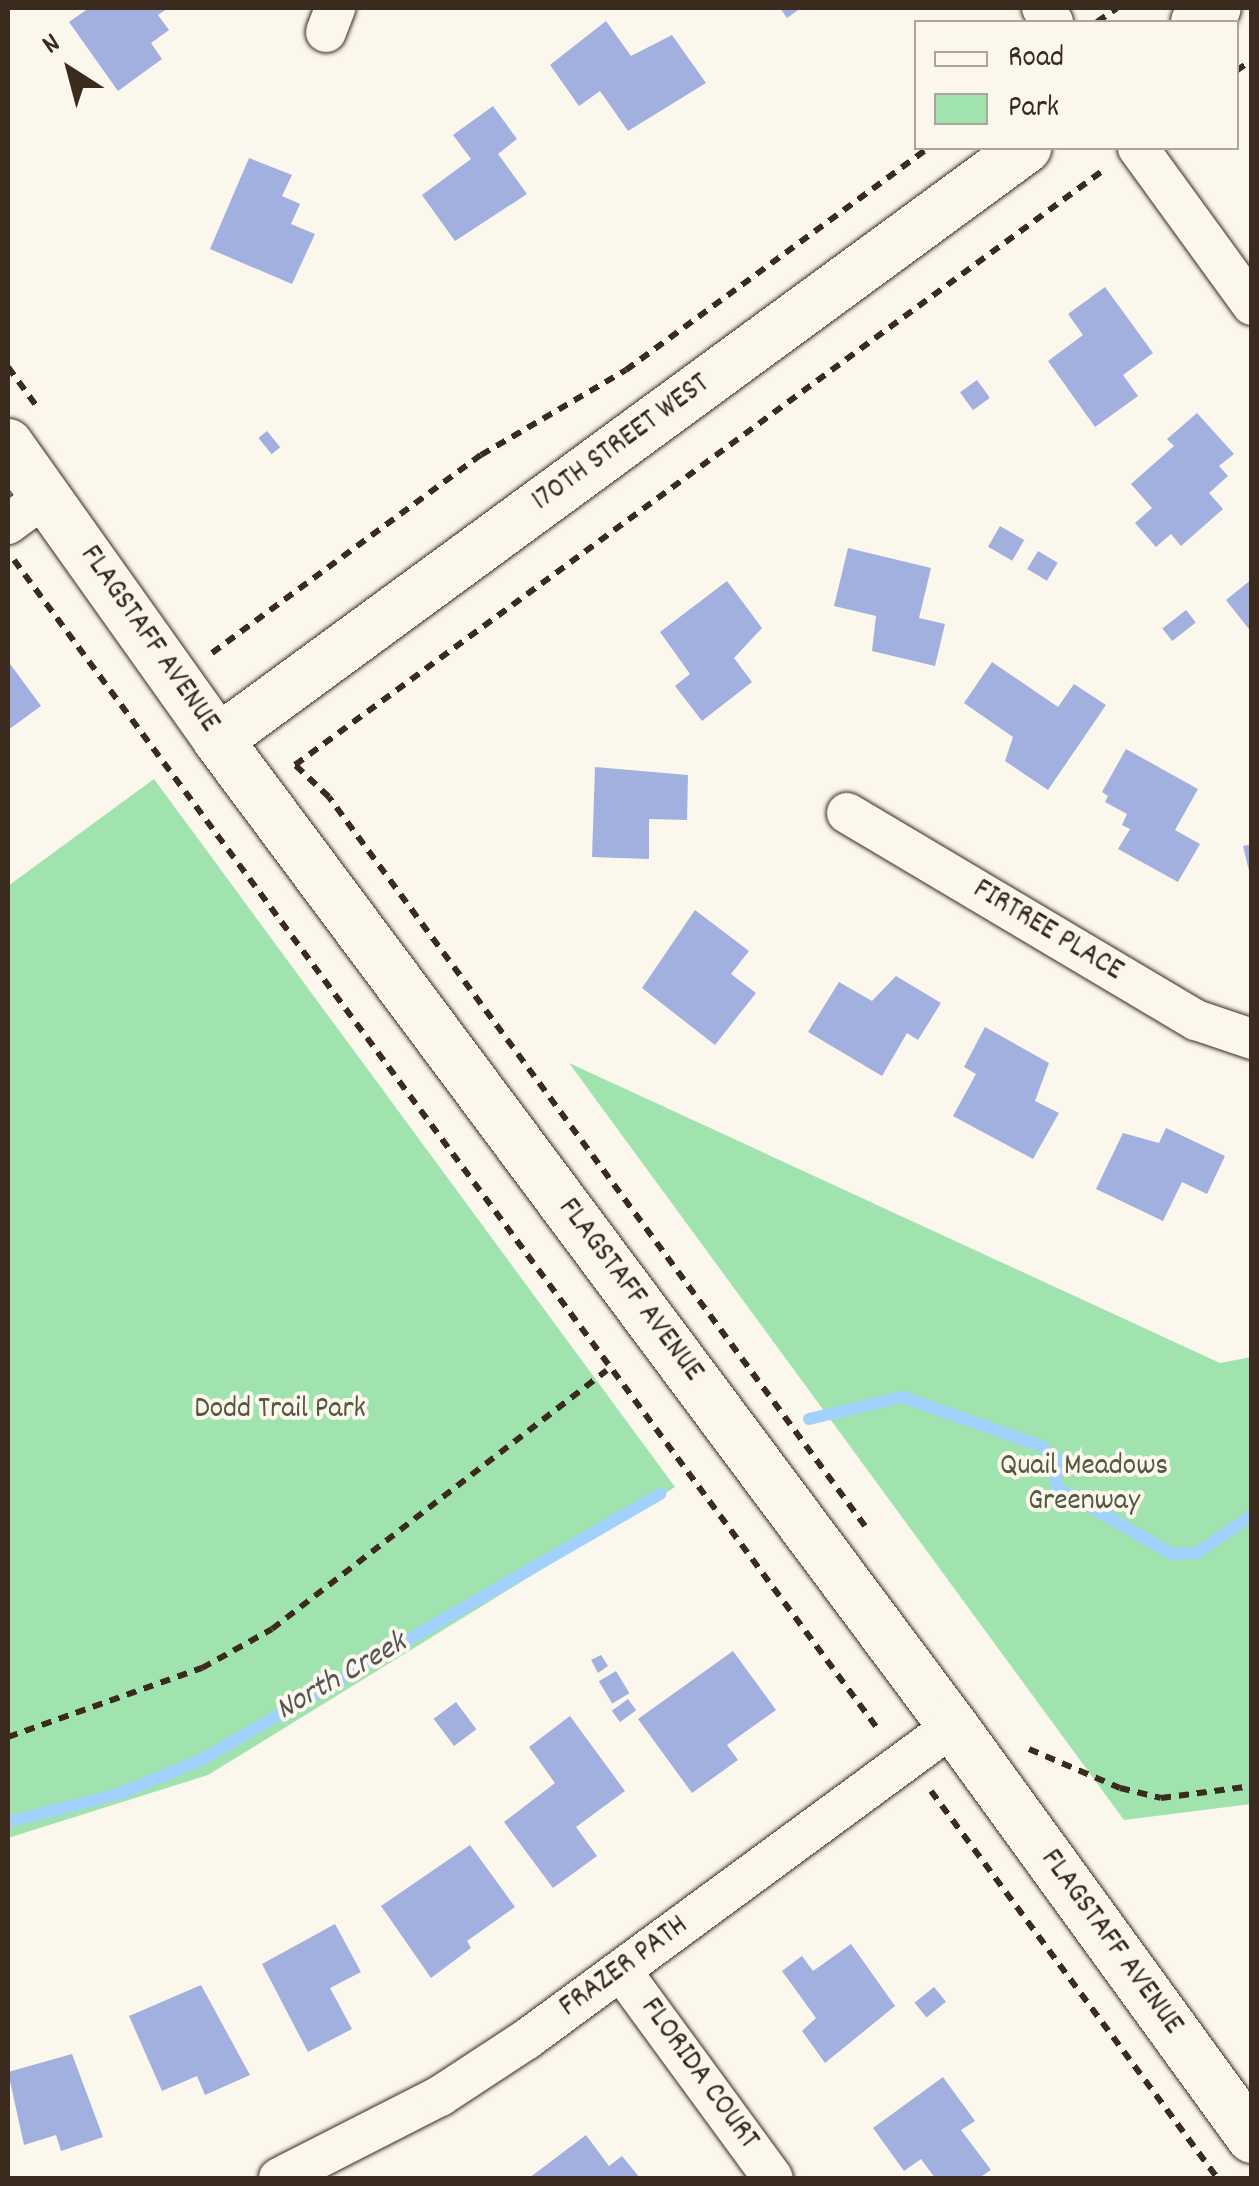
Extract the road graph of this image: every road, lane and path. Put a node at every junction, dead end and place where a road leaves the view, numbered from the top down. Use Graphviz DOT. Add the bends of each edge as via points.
graph roads {
  1 [pos="925,150"];
  2 [pos="1023,150"];
  3 [pos="1128,153"];
  4 [pos="1252,304"];
  5 [pos="8,444"];
  6 [pos="27,510"];
  7 [pos="8,551"];
  8 [pos="210,661"];
  9 [pos="218,740"];
  10 [pos="847,814"];
  11 [pos="1252,1039"];
  12 [pos="607,1370"];
  13 [pos="872,1534"];
  14 [pos="953,1726"];
  15 [pos="8,1738"];
  16 [pos="1021,1738"];
  17 [pos="1030,1749"];
  18 [pos="905,1761"];
  19 [pos="1041,1765"];
  20 [pos="1252,1786"];
  21 [pos="622,1972"];
  22 [pos="1252,2138"];
  23 [pos="279,2178"];
  24 [pos="774,2178"];
  25 [pos="1217,2178"];
  1 -- 8 [label="path" via="626,370 465,466 213,647"];
  2 -- 9 [label="street, 170TH STREET WEST"];
  3 -- 4 [label="street"];
  3 -- 13 [label="path" via="295,765 329,797"];
  5 -- 6 [label="street, FLAGSTAFF AVENUE"];
  6 -- 9 [label="street, FLAGSTAFF AVENUE"];
  7 -- 12 [label="path"];
  9 -- 14 [label="street, FLAGSTAFF AVENUE"];
  10 -- 11 [label="street, FIRTREE PLACE" via="1196,1020"];
  12 -- 15 [label="path" via="272,1629 202,1668"];
  12 -- 18 [label="path"];
  14 -- 18 [label="street, FRAZER PATH"];
  14 -- 22 [label="street, FLAGSTAFF AVENUE"];
  16 -- 17 [label="path"];
  17 -- 19 [label="path"];
  17 -- 20 [label="path" via="1160,1798"];
  18 -- 21 [label="street, FRAZER PATH"];
  18 -- 25 [label="path"];
  21 -- 23 [label="street, FRAZER PATH" via="440,2096"];
  21 -- 24 [label="street, FLORIDA COURT"];
}
